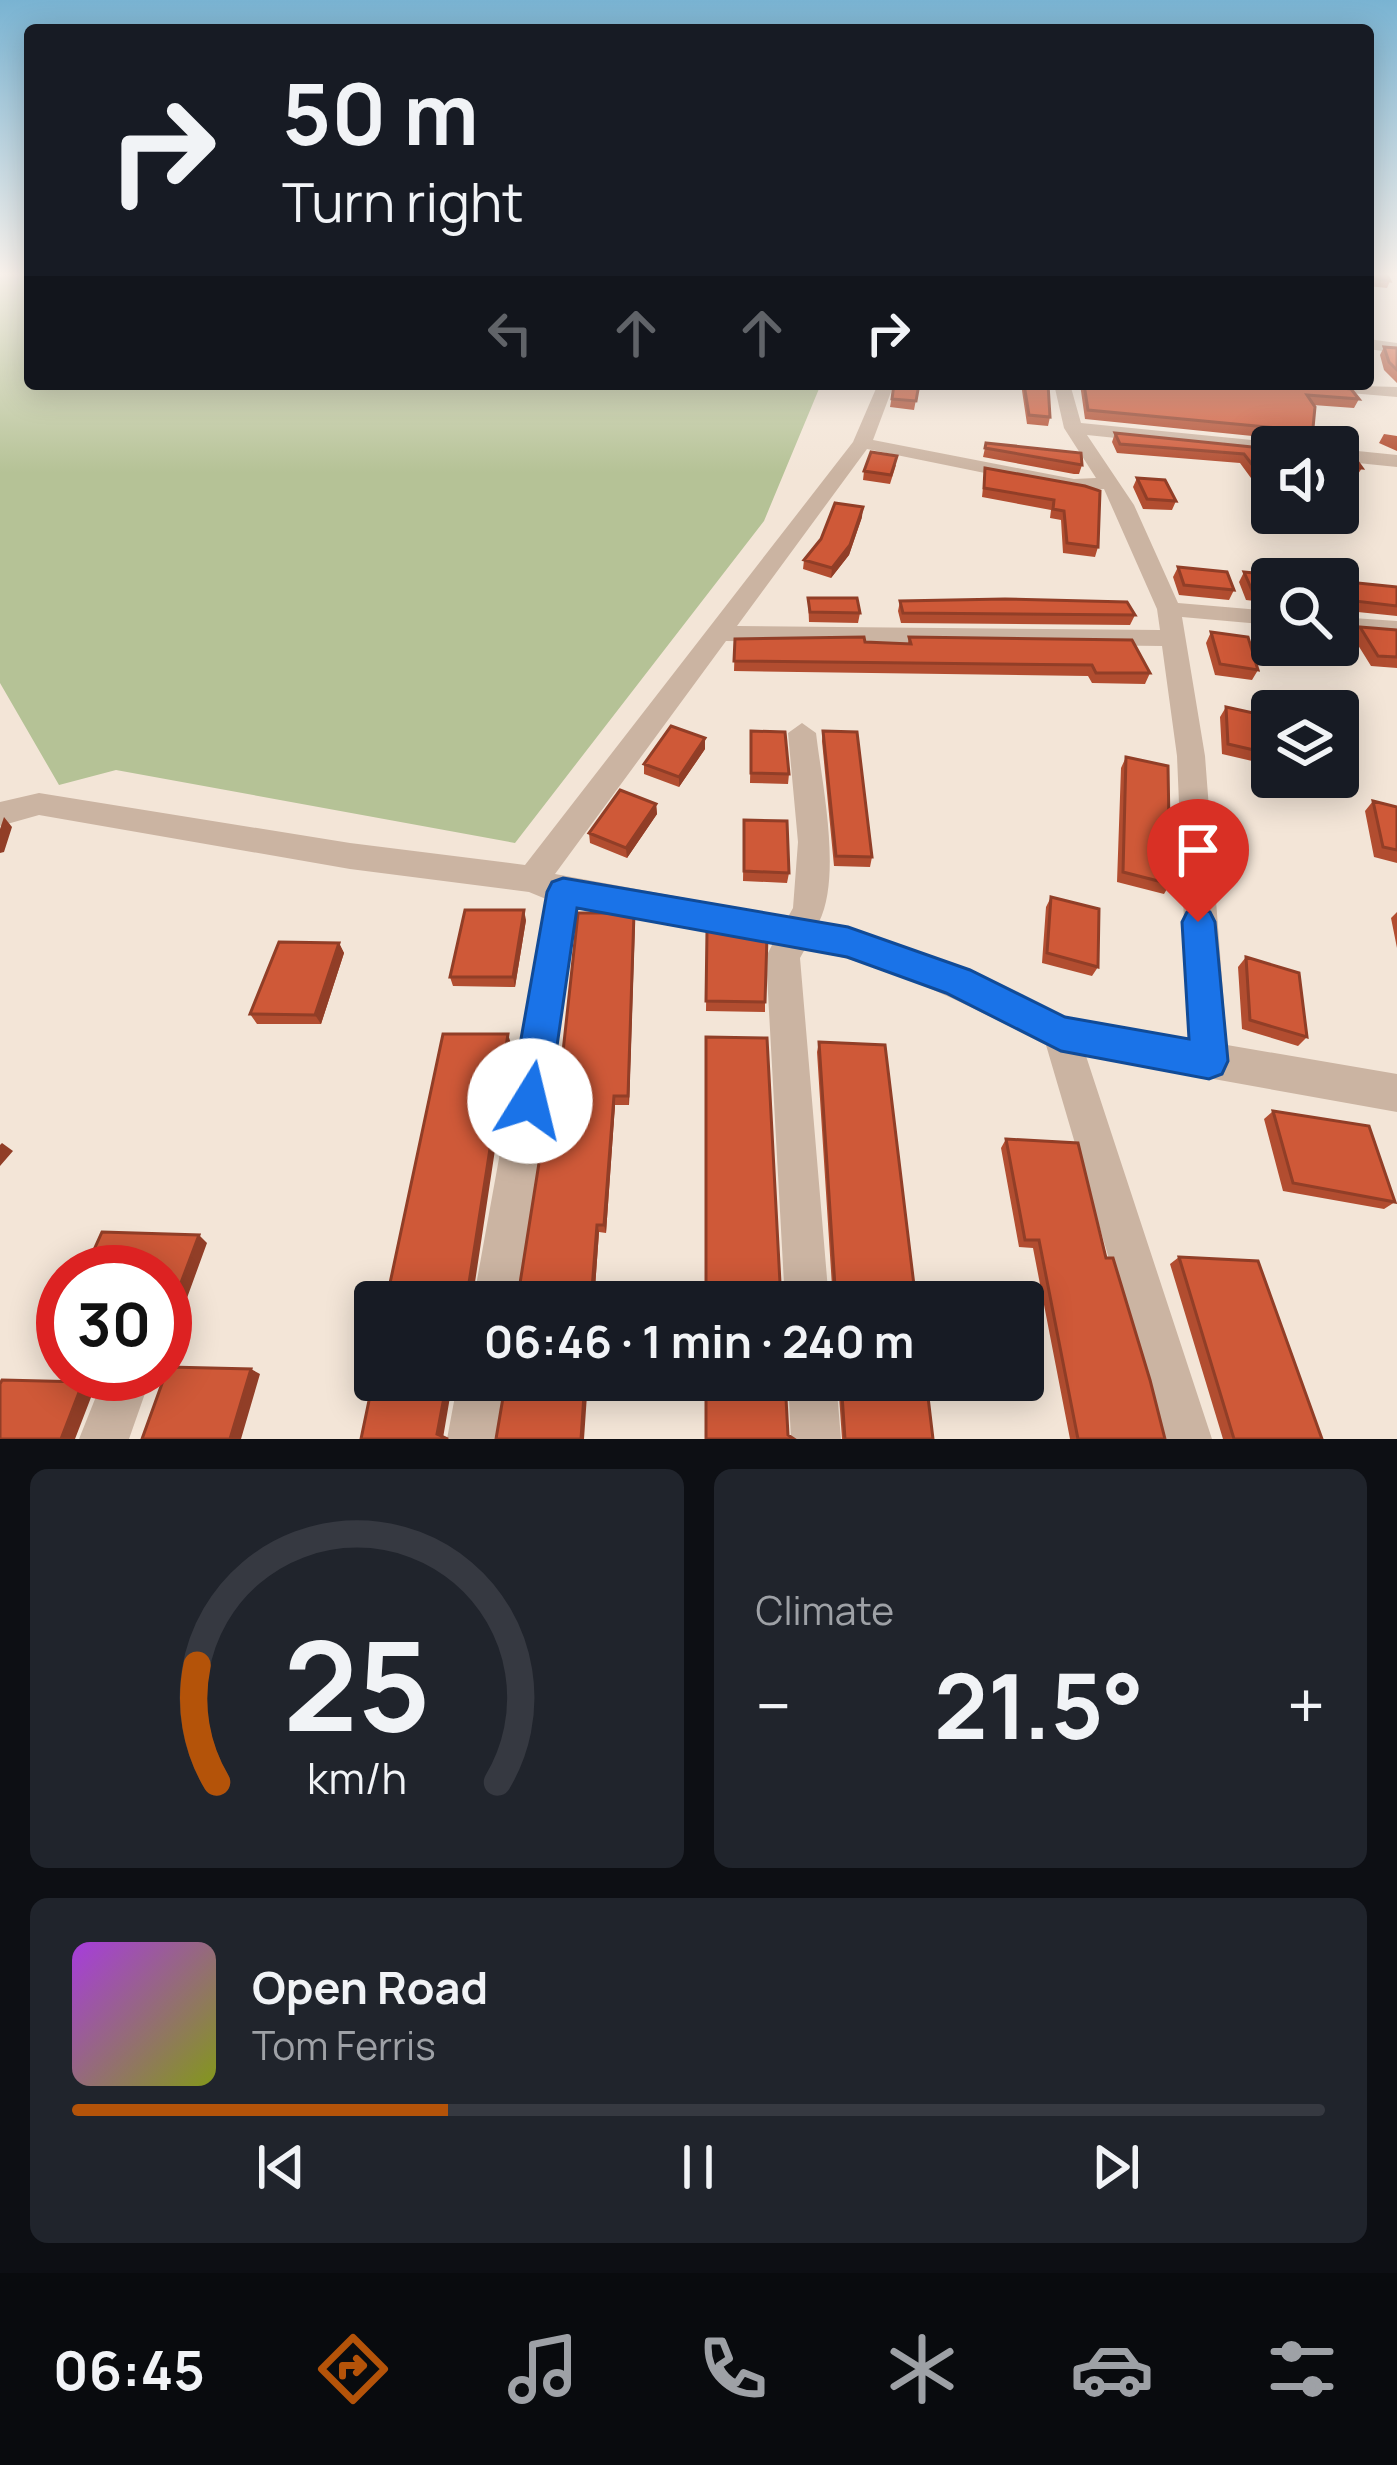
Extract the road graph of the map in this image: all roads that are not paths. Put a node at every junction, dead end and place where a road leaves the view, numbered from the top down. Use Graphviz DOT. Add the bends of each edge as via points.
graph roads {
  1 [pos="884,390"];
  2 [pos="1064,390"];
  3 [pos="1073,428"];
  4 [pos="862,443"];
  5 [pos="1251,446"];
  6 [pos="1359,457"];
  7 [pos="1397,461"];
  8 [pos="1109,483"];
  9 [pos="1169,609"];
  10 [pos="1251,616"];
  11 [pos="1359,625"];
  12 [pos="1397,629"];
  13 [pos="722,633"];
  14 [pos="1172,638"];
  15 [pos="802,733"];
  16 [pos="0,814"];
  17 [pos="548,885"];
  18 [pos="794,931"];
  19 [pos="1061,1034"];
  20 [pos="1209,1061"];
  21 [pos="1397,1093"];
  22 [pos="498,1281"];
  23 [pos="806,1281"];
  24 [pos="118,1401"];
  25 [pos="478,1401"];
  26 [pos="813,1401"];
  27 [pos="104,1439"];
  28 [pos="472,1439"];
  29 [pos="816,1439"];
  30 [pos="1187,1439"];
  1 -- 4 [label="street"];
  2 -- 3 [label="street"];
  3 -- 5 [label="street"];
  3 -- 8 [label="street"];
  4 -- 8 [label="street" via="1074,485"];
  4 -- 13 [label="street"];
  6 -- 7 [label="street"];
  8 -- 9 [label="street"];
  9 -- 10 [label="street"];
  9 -- 14 [label="street"];
  11 -- 12 [label="street"];
  13 -- 14 [label="street"];
  13 -- 17 [label="street"];
  14 -- 20 [label="street" via="1190,756"];
  15 -- 18 [label="street" via="812,865 809,910"];
  16 -- 17 [label="street" via="39,804"];
  17 -- 18 [label="street"];
  17 -- 22 [label="street"];
  18 -- 19 [label="street" via="957,981"];
  18 -- 23 [label="street" via="783,957"];
  19 -- 20 [label="street"];
  19 -- 30 [label="street"];
  20 -- 21 [label="street"];
  24 -- 27 [label="street"];
  25 -- 28 [label="street"];
  26 -- 29 [label="street"];
}
